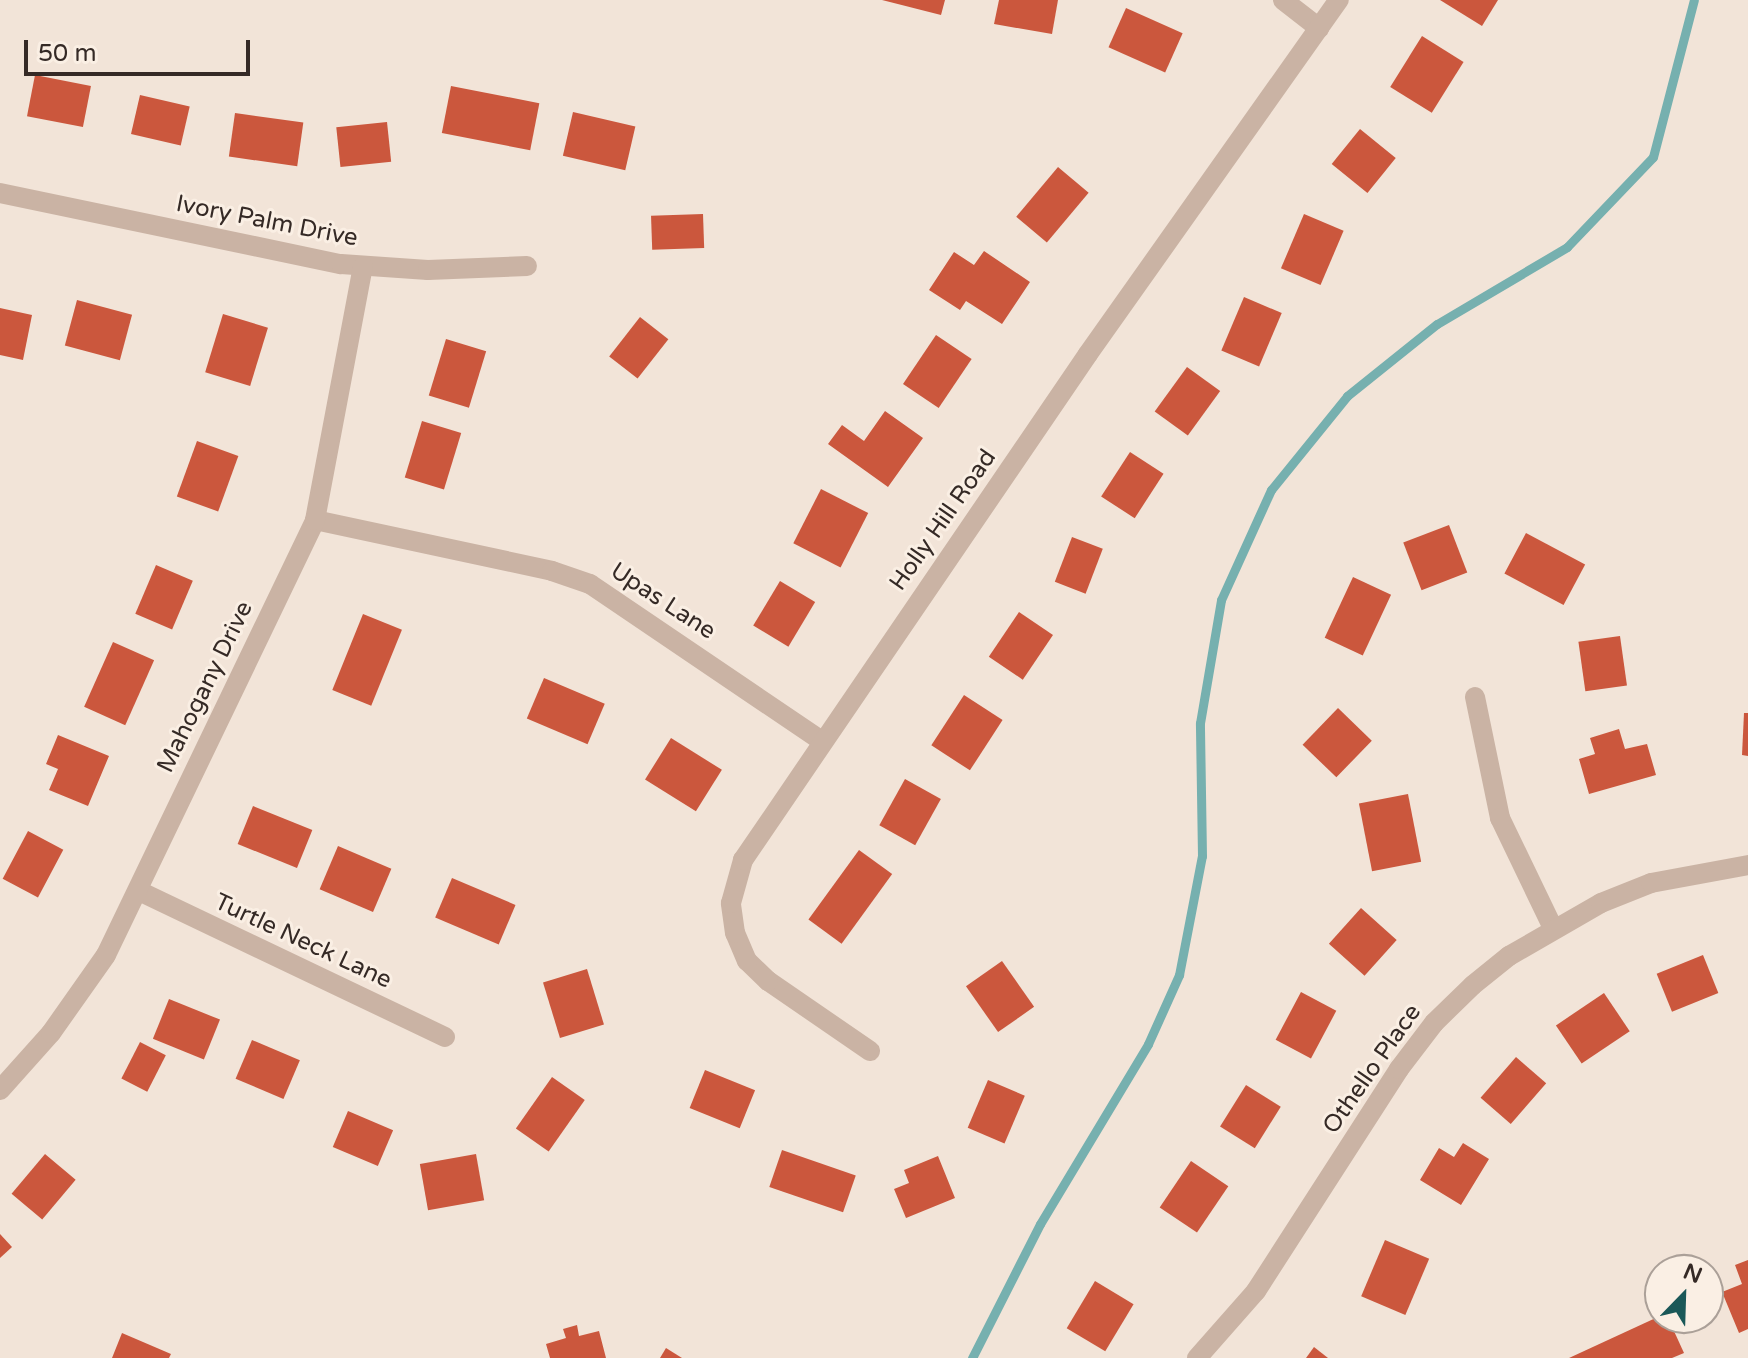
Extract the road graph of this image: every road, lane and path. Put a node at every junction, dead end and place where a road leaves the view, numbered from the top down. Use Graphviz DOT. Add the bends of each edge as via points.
graph roads {
  1 [pos="1283,0"];
  2 [pos="1339,0"];
  3 [pos="1319,28"];
  4 [pos="0,193"];
  5 [pos="363,266"];
  6 [pos="527,266"];
  7 [pos="315,520"];
  8 [pos="1475,697"];
  9 [pos="822,741"];
  10 [pos="1748,865"];
  11 [pos="139,891"];
  12 [pos="1553,928"];
  13 [pos="445,1037"];
  14 [pos="870,1051"];
  15 [pos="0,1090"];
  16 [pos="1197,1358"];
  1 -- 3 [label="street"];
  2 -- 3 [label="street, Holly Hill Road"];
  3 -- 9 [label="street, Holly Hill Road"];
  4 -- 5 [label="street, Ivory Palm Drive"];
  5 -- 6 [label="street, Ivory Palm Drive"];
  5 -- 7 [label="street, Mahogany Drive"];
  7 -- 9 [label="street, Upas Lane" via="552,571 590,584"];
  7 -- 11 [label="street, Mahogany Drive"];
  8 -- 12 [label="street" via="1500,818"];
  9 -- 14 [label="street, Holly Hill Road" via="743,860 733,885 735,933 747,961 768,981"];
  10 -- 12 [label="street, Othello Place" via="1651,883"];
  11 -- 13 [label="street, Turtle Neck Lane"];
  11 -- 15 [label="street, Mahogany Drive" via="106,955 51,1033"];
  12 -- 16 [label="street, Othello Place" via="1509,956 1434,1023 1256,1291"];
}
